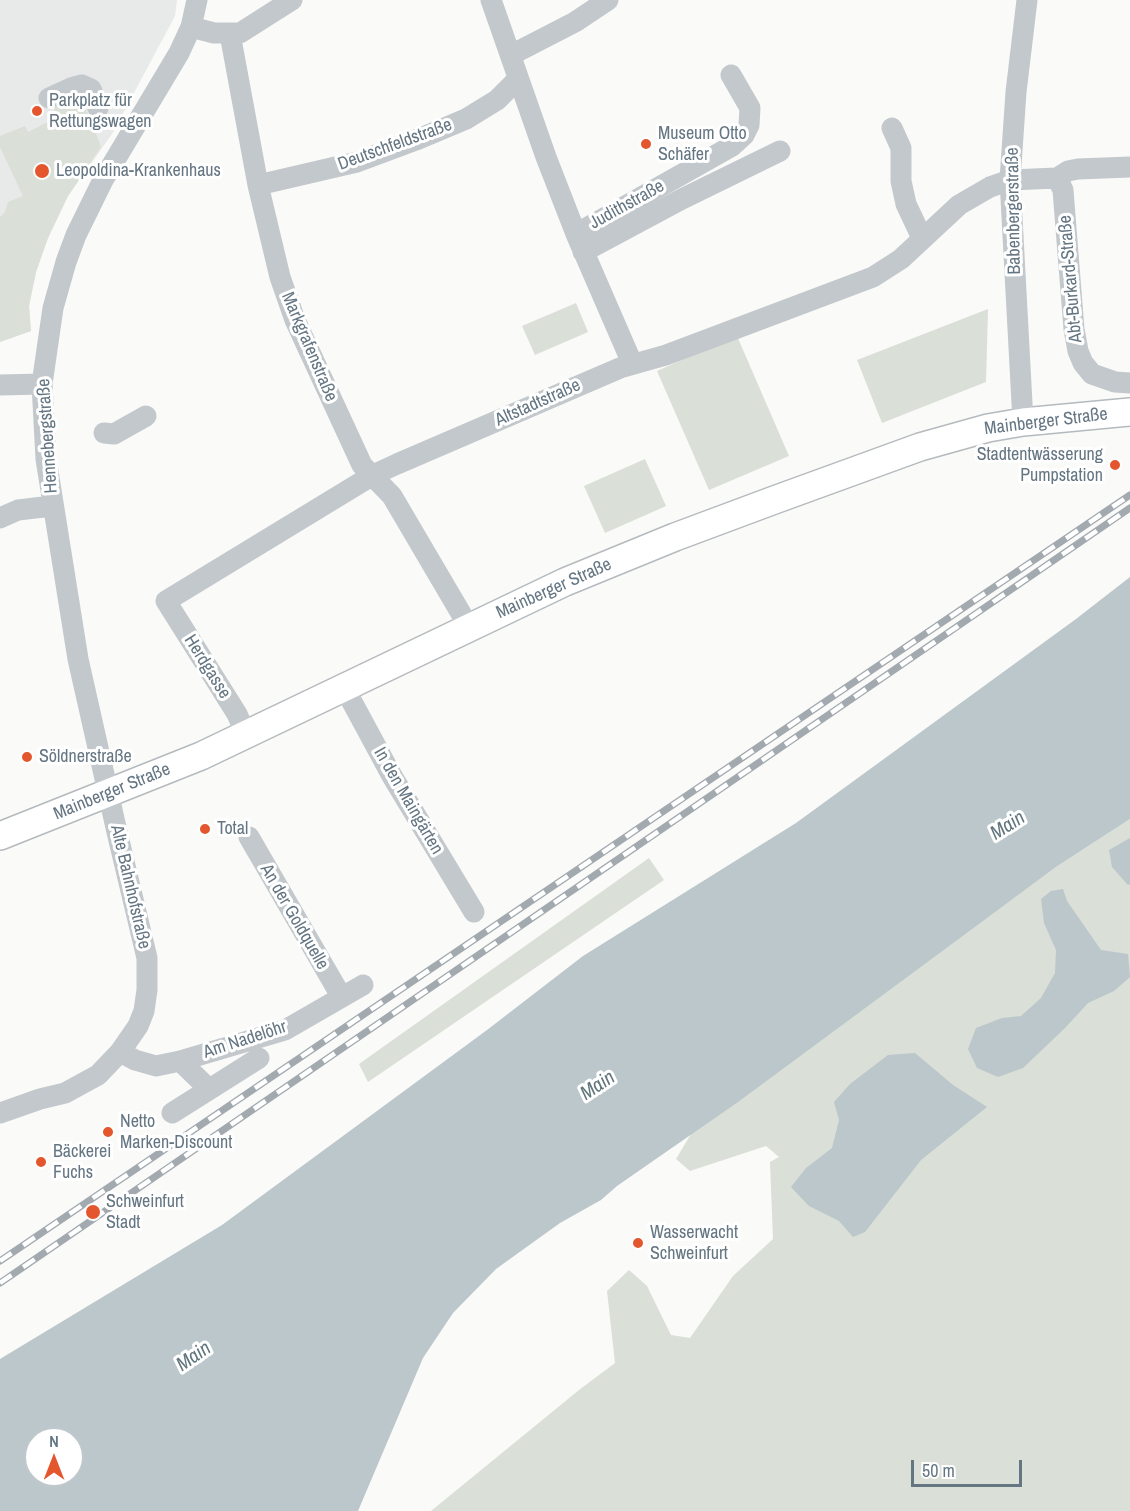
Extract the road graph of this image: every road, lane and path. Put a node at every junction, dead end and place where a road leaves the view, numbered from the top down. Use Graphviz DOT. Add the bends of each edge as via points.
graph roads {
  1 [pos="197,0"];
  2 [pos="292,0"];
  3 [pos="491,0"];
  4 [pos="608,0"];
  5 [pos="1027,0"];
  6 [pos="191,27"];
  7 [pos="230,34"];
  8 [pos="511,55"];
  9 [pos="731,75"];
  10 [pos="518,79"];
  11 [pos="49,98"];
  12 [pos="98,108"];
  13 [pos="892,128"];
  14 [pos="780,151"];
  15 [pos="1130,167"];
  16 [pos="1056,178"];
  17 [pos="1010,180"];
  18 [pos="258,185"];
  19 [pos="922,238"];
  20 [pos="580,243"];
  21 [pos="632,363"];
  22 [pos="1130,383"];
  23 [pos="42,384"];
  24 [pos="0,385"];
  25 [pos="1130,412"];
  26 [pos="146,416"];
  27 [pos="1023,422"];
  28 [pos="104,433"];
  29 [pos="373,476"];
  30 [pos="52,506"];
  31 [pos="0,518"];
  32 [pos="166,601"];
  33 [pos="469,627"];
  34 [pos="344,687"];
  35 [pos="246,734"];
  36 [pos="109,794"];
  37 [pos="0,836"];
  38 [pos="249,837"];
  39 [pos="474,912"];
  40 [pos="363,985"];
  41 [pos="341,996"];
  42 [pos="120,1052"];
  43 [pos="259,1058"];
  44 [pos="180,1061"];
  45 [pos="209,1089"];
  46 [pos="0,1113"];
  47 [pos="171,1113"];
  1 -- 6 [label="street, Hennebergstraße"];
  2 -- 7 [label="street" via="240,33"];
  3 -- 8 [label="street, Judithstraße"];
  4 -- 8 [label="street"];
  5 -- 17 [label="street, Babenbergerstraße"];
  6 -- 7 [label="street"];
  6 -- 23 [label="street, Hennebergstraße" via="76,236 53,308"];
  7 -- 18 [label="street, Markgrafenstraße"];
  8 -- 10 [label="street, Judithstraße"];
  9 -- 20 [label="street, Judithstraße" via="750,108 744,135"];
  10 -- 18 [label="street, Deutschfeldstraße" via="497,100 466,119 416,140 357,162"];
  10 -- 20 [label="street, Judithstraße"];
  11 -- 12 [label="street" via="82,85 92,89"];
  13 -- 19 [label="street" via="901,148 906,204"];
  14 -- 20 [label="street, Judithstraße"];
  15 -- 16 [label="street, Altstadtstraße" via="1078,168"];
  16 -- 17 [label="street, Altstadtstraße"];
  16 -- 22 [label="street, Abt-Burkard-Straße" via="1063,190 1078,351 1092,374"];
  17 -- 19 [label="street, Altstadtstraße" via="959,205"];
  17 -- 27 [label="street, Babenbergerstraße"];
  18 -- 29 [label="street, Markgrafenstraße" via="280,277 295,320 362,465"];
  19 -- 21 [label="street, Altstadtstraße" via="901,259 873,277 677,351"];
  20 -- 21 [label="street, Judithstraße"];
  21 -- 29 [label="street, Altstadtstraße"];
  23 -- 24 [label="street"];
  23 -- 30 [label="street, Hennebergstraße"];
  25 -- 27 [label="main road, Mainberger Straße"];
  26 -- 28 [label="street" via="114,434"];
  27 -- 33 [label="main road, Mainberger Straße" via="936,442 777,499 592,570"];
  29 -- 32 [label="street, Altstadtstraße"];
  29 -- 33 [label="street, Markgrafenstraße" via="392,496"];
  30 -- 31 [label="street" via="18,510"];
  30 -- 36 [label="street, Hennebergstraße" via="78,659"];
  32 -- 35 [label="street, Herdgasse"];
  33 -- 34 [label="main road, Mainberger Straße"];
  34 -- 35 [label="main road, Mainberger Straße"];
  34 -- 39 [label="street, In den Maingärten"];
  35 -- 36 [label="main road, Mainberger Straße"];
  36 -- 37 [label="main road, Mainberger Straße"];
  36 -- 42 [label="street, Alte Bahnhofstraße" via="147,958 144,1011"];
  38 -- 41 [label="street, An der Goldquelle"];
  40 -- 41 [label="street, Am Nadelöhr"];
  41 -- 44 [label="street, Am Nadelöhr" via="285,1030"];
  42 -- 44 [label="street, Am Nadelöhr" via="156,1066"];
  42 -- 46 [label="street, Alte Bahnhofstraße" via="81,1086"];
  43 -- 45 [label="street"];
  44 -- 45 [label="street"];
  45 -- 47 [label="street"];
}
